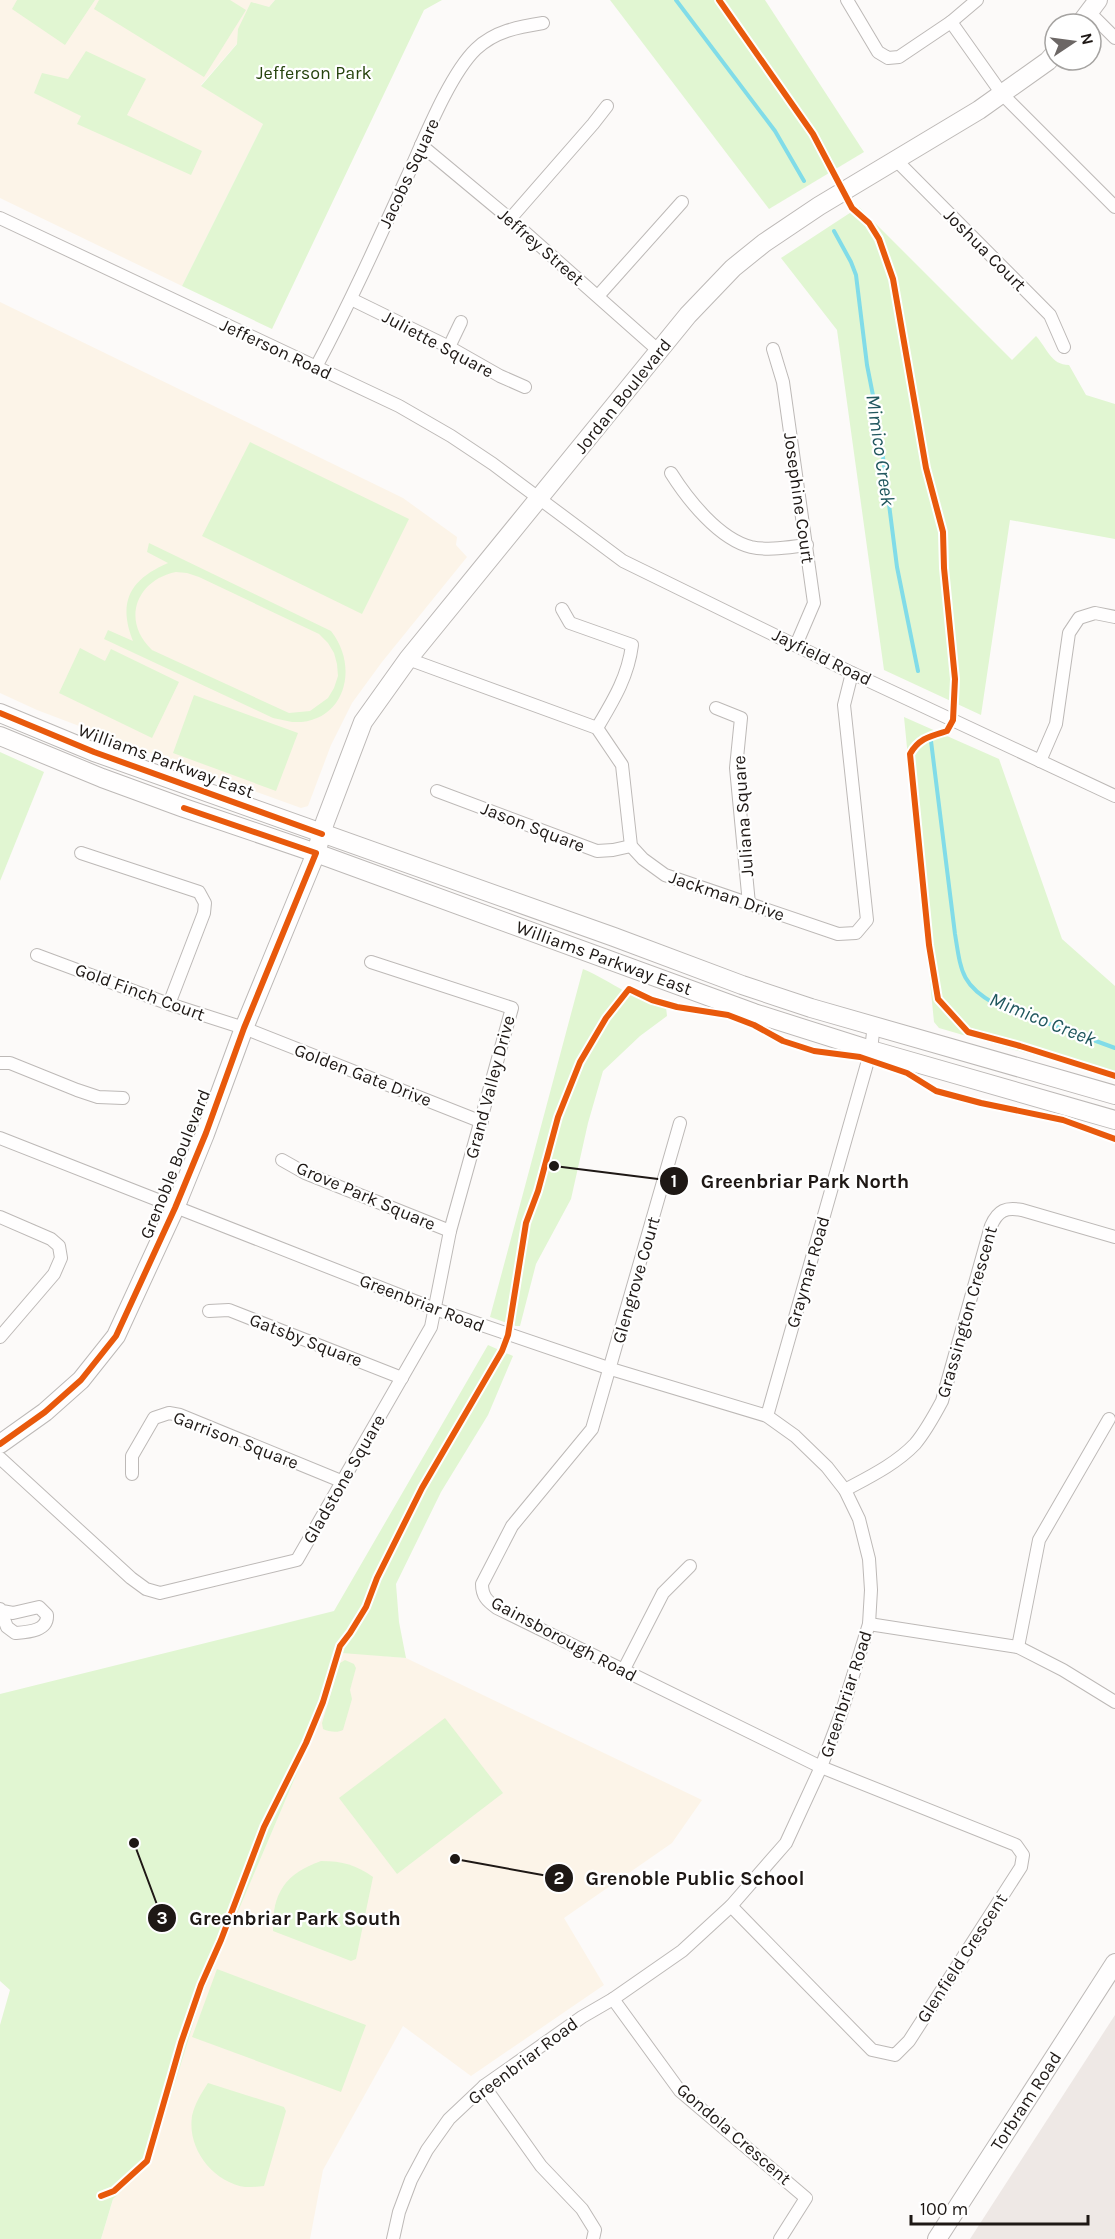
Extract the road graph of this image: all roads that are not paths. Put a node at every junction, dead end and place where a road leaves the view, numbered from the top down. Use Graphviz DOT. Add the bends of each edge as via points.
graph roads {
  1 [pos="847,0"];
  2 [pos="977,0"];
  3 [pos="951,22"];
  4 [pos="543,23"];
  5 [pos="1103,26"];
  6 [pos="1115,38"];
  7 [pos="1043,65"];
  8 [pos="1002,94"];
  9 [pos="607,106"];
  10 [pos="421,145"];
  11 [pos="896,159"];
  12 [pos="682,202"];
  13 [pos="1115,207"];
  14 [pos="0,218"];
  15 [pos="510,219"];
  16 [pos="598,296"];
  17 [pos="351,299"];
  18 [pos="461,322"];
  19 [pos="448,346"];
  20 [pos="1064,347"];
  21 [pos="773,349"];
  22 [pos="659,351"];
  23 [pos="316,367"];
  24 [pos="525,387"];
  25 [pos="671,473"];
  26 [pos="540,499"];
  27 [pos="807,545"];
  28 [pos="562,609"];
  29 [pos="1115,616"];
  30 [pos="796,645"];
  31 [pos="408,659"];
  32 [pos="852,673"];
  33 [pos="716,708"];
  34 [pos="0,712"];
  35 [pos="597,728"];
  36 [pos="0,736"];
  37 [pos="1040,761"];
  38 [pos="437,791"];
  39 [pos="1115,796"];
  40 [pos="322,834"];
  41 [pos="631,846"];
  42 [pos="81,853"];
  43 [pos="316,853"];
  44 [pos="749,904"];
  45 [pos="37,955"];
  46 [pos="371,962"];
  47 [pos="169,1004"];
  48 [pos="874,1024"];
  49 [pos="244,1028"];
  50 [pos="871,1050"];
  51 [pos="0,1063"];
  52 [pos="1115,1095"];
  53 [pos="123,1098"];
  54 [pos="1115,1120"];
  55 [pos="482,1122"];
  56 [pos="680,1123"];
  57 [pos="0,1138"];
  58 [pos="282,1160"];
  59 [pos="175,1208"];
  60 [pos="0,1217"];
  61 [pos="450,1231"];
  62 [pos="1115,1237"];
  63 [pos="435,1309"];
  64 [pos="209,1311"];
  65 [pos="0,1337"];
  66 [pos="611,1368"];
  67 [pos="402,1378"];
  68 [pos="767,1416"];
  69 [pos="1109,1419"];
  70 [pos="0,1444"];
  71 [pos="0,1458"];
  72 [pos="132,1474"];
  73 [pos="341,1481"];
  74 [pos="845,1490"];
  75 [pos="690,1566"];
  76 [pos="869,1624"];
  77 [pos="1018,1647"];
  78 [pos="623,1671"];
  79 [pos="1115,1702"];
  80 [pos="821,1767"];
  81 [pos="731,1906"];
  82 [pos="1115,1963"];
  83 [pos="614,1999"];
  84 [pos="484,2086"];
  85 [pos="393,2239"];
  86 [pos="593,2239"];
  87 [pos="780,2239"];
  88 [pos="937,2239"];
  1 -- 3 [label="street" via="878,52 888,58 899,57"];
  2 -- 3 [label="street"];
  3 -- 8 [label="street"];
  4 -- 10 [label="street, Jacobs Square" via="515,27 477,48 452,84"];
  5 -- 6 [label="street"];
  7 -- 8 [label="main road, Jordan Boulevard"];
  8 -- 11 [label="main road, Jordan Boulevard"];
  8 -- 13 [label="street"];
  9 -- 15 [label="street"];
  10 -- 15 [label="street, Jeffrey Street"];
  10 -- 17 [label="street, Jacobs Square"];
  11 -- 20 [label="street, Joshua Court" via="1050,315"];
  11 -- 22 [label="main road, Jordan Boulevard" via="764,243 718,284"];
  12 -- 16 [label="street"];
  14 -- 23 [label="street, Jefferson Road"];
  15 -- 16 [label="street, Jeffrey Street"];
  16 -- 22 [label="street, Jeffrey Street"];
  17 -- 19 [label="street, Juliette Square"];
  17 -- 23 [label="street, Jacobs Square"];
  18 -- 19 [label="street"];
  19 -- 24 [label="street, Juliette Square"];
  21 -- 27 [label="street, Josephine Court" via="783,382"];
  22 -- 26 [label="main road, Jordan Boulevard"];
  23 -- 26 [label="street, Jefferson Road" via="399,406 451,436"];
  25 -- 27 [label="street" via="684,494 735,540 752,547"];
  26 -- 30 [label="street, Jayfield Road" via="623,561"];
  26 -- 31 [label="main road, Jordan Boulevard"];
  27 -- 30 [label="street, Josephine Court" via="814,603"];
  28 -- 35 [label="street" via="570,624 632,645 630,666"];
  29 -- 37 [label="street" via="1095,613 1079,618 1069,633 1056,724"];
  30 -- 32 [label="street, Jayfield Road"];
  31 -- 35 [label="street"];
  31 -- 40 [label="main road, Jordan Boulevard" via="363,722"];
  32 -- 37 [label="street, Jayfield Road"];
  32 -- 44 [label="street, Jackman Drive" via="844,705 867,920 856,933 838,934"];
  33 -- 44 [label="street, Juliana Square" via="741,718 736,768"];
  34 -- 40 [label="main road, Williams Parkway East" via="94,752"];
  35 -- 41 [label="street" via="622,765"];
  36 -- 43 [label="main road, Williams Parkway East" via="102,778"];
  37 -- 39 [label="street, Jayfield Road"];
  38 -- 41 [label="street, Jason Square" via="597,851"];
  40 -- 43 [label="main road, Jordan Boulevard"];
  40 -- 48 [label="main road, Williams Parkway East" via="742,985"];
  41 -- 44 [label="street, Jackman Drive" via="665,876"];
  42 -- 47 [label="street" via="199,892 205,903 204,913"];
  43 -- 49 [label="main road, Grenoble Boulevard"];
  43 -- 50 [label="main road, Williams Parkway East" via="754,1013"];
  45 -- 47 [label="street, Gold Finch Court"];
  46 -- 55 [label="street, Grand Valley Drive" via="512,1008"];
  47 -- 49 [label="street, Gold Finch Court"];
  48 -- 50 [label="street, Graymar Road"];
  48 -- 52 [label="main road, Williams Parkway East"];
  49 -- 55 [label="street, Golden Gate Drive"];
  49 -- 59 [label="main road, Grenoble Boulevard"];
  50 -- 54 [label="main road, Williams Parkway East"];
  50 -- 68 [label="street, Graymar Road"];
  51 -- 53 [label="street" via="98,1097"];
  55 -- 61 [label="street, Grand Valley Drive"];
  56 -- 66 [label="street, Glengrove Court"];
  57 -- 59 [label="street, Greenbriar Road"];
  58 -- 61 [label="street, Grove Park Square" via="304,1173"];
  59 -- 63 [label="street, Greenbriar Road"];
  59 -- 70 [label="main road, Grenoble Boulevard" via="116,1336 81,1380"];
  60 -- 65 [label="street" via="51,1239 60,1246 61,1258 54,1274"];
  61 -- 63 [label="street, Grand Valley Drive"];
  62 -- 74 [label="street, Grassington Crescent" via="1022,1210 1002,1210 991,1226 942,1401 928,1426 899,1458"];
  63 -- 66 [label="street, Greenbriar Road"];
  63 -- 67 [label="street, Gladstone Square" via="431,1327"];
  64 -- 67 [label="street, Gatsby Square" via="229,1310"];
  66 -- 68 [label="street, Greenbriar Road"];
  66 -- 78 [label="street, Gainsborough Road" via="592,1429 512,1526 482,1584 482,1593 496,1608"];
  67 -- 73 [label="street, Gladstone Square"];
  68 -- 74 [label="street, Greenbriar Road" via="809,1449"];
  69 -- 77 [label="street" via="1039,1540"];
  71 -- 73 [label="street, Gladstone Square" via="131,1578 160,1593 297,1560"];
  72 -- 73 [label="street, Garrison Square" via="132,1456 154,1418 169,1413"];
  74 -- 76 [label="street, Greenbriar Road" via="859,1519 868,1559 872,1590"];
  75 -- 78 [label="street" via="663,1593"];
  76 -- 77 [label="street"];
  76 -- 80 [label="street, Greenbriar Road" via="842,1714"];
  77 -- 79 [label="street"];
  78 -- 80 [label="street, Gainsborough Road"];
  80 -- 81 [label="street, Greenbriar Road" via="786,1843"];
  80 -- 81 [label="street, Glenfield Crescent" via="1016,1845 1023,1855 1021,1867 909,2041 895,2055 872,2050"];
  81 -- 83 [label="street, Greenbriar Road" via="682,1951"];
  82 -- 88 [label="main road, Torbram Road"];
  83 -- 84 [label="street, Greenbriar Road"];
  83 -- 87 [label="street, Gondola Crescent" via="680,2091 806,2198"];
  84 -- 85 [label="street, Greenbriar Road" via="448,2120 427,2150 411,2180"];
  84 -- 86 [label="street" via="541,2166 582,2209 595,2230"];
}
